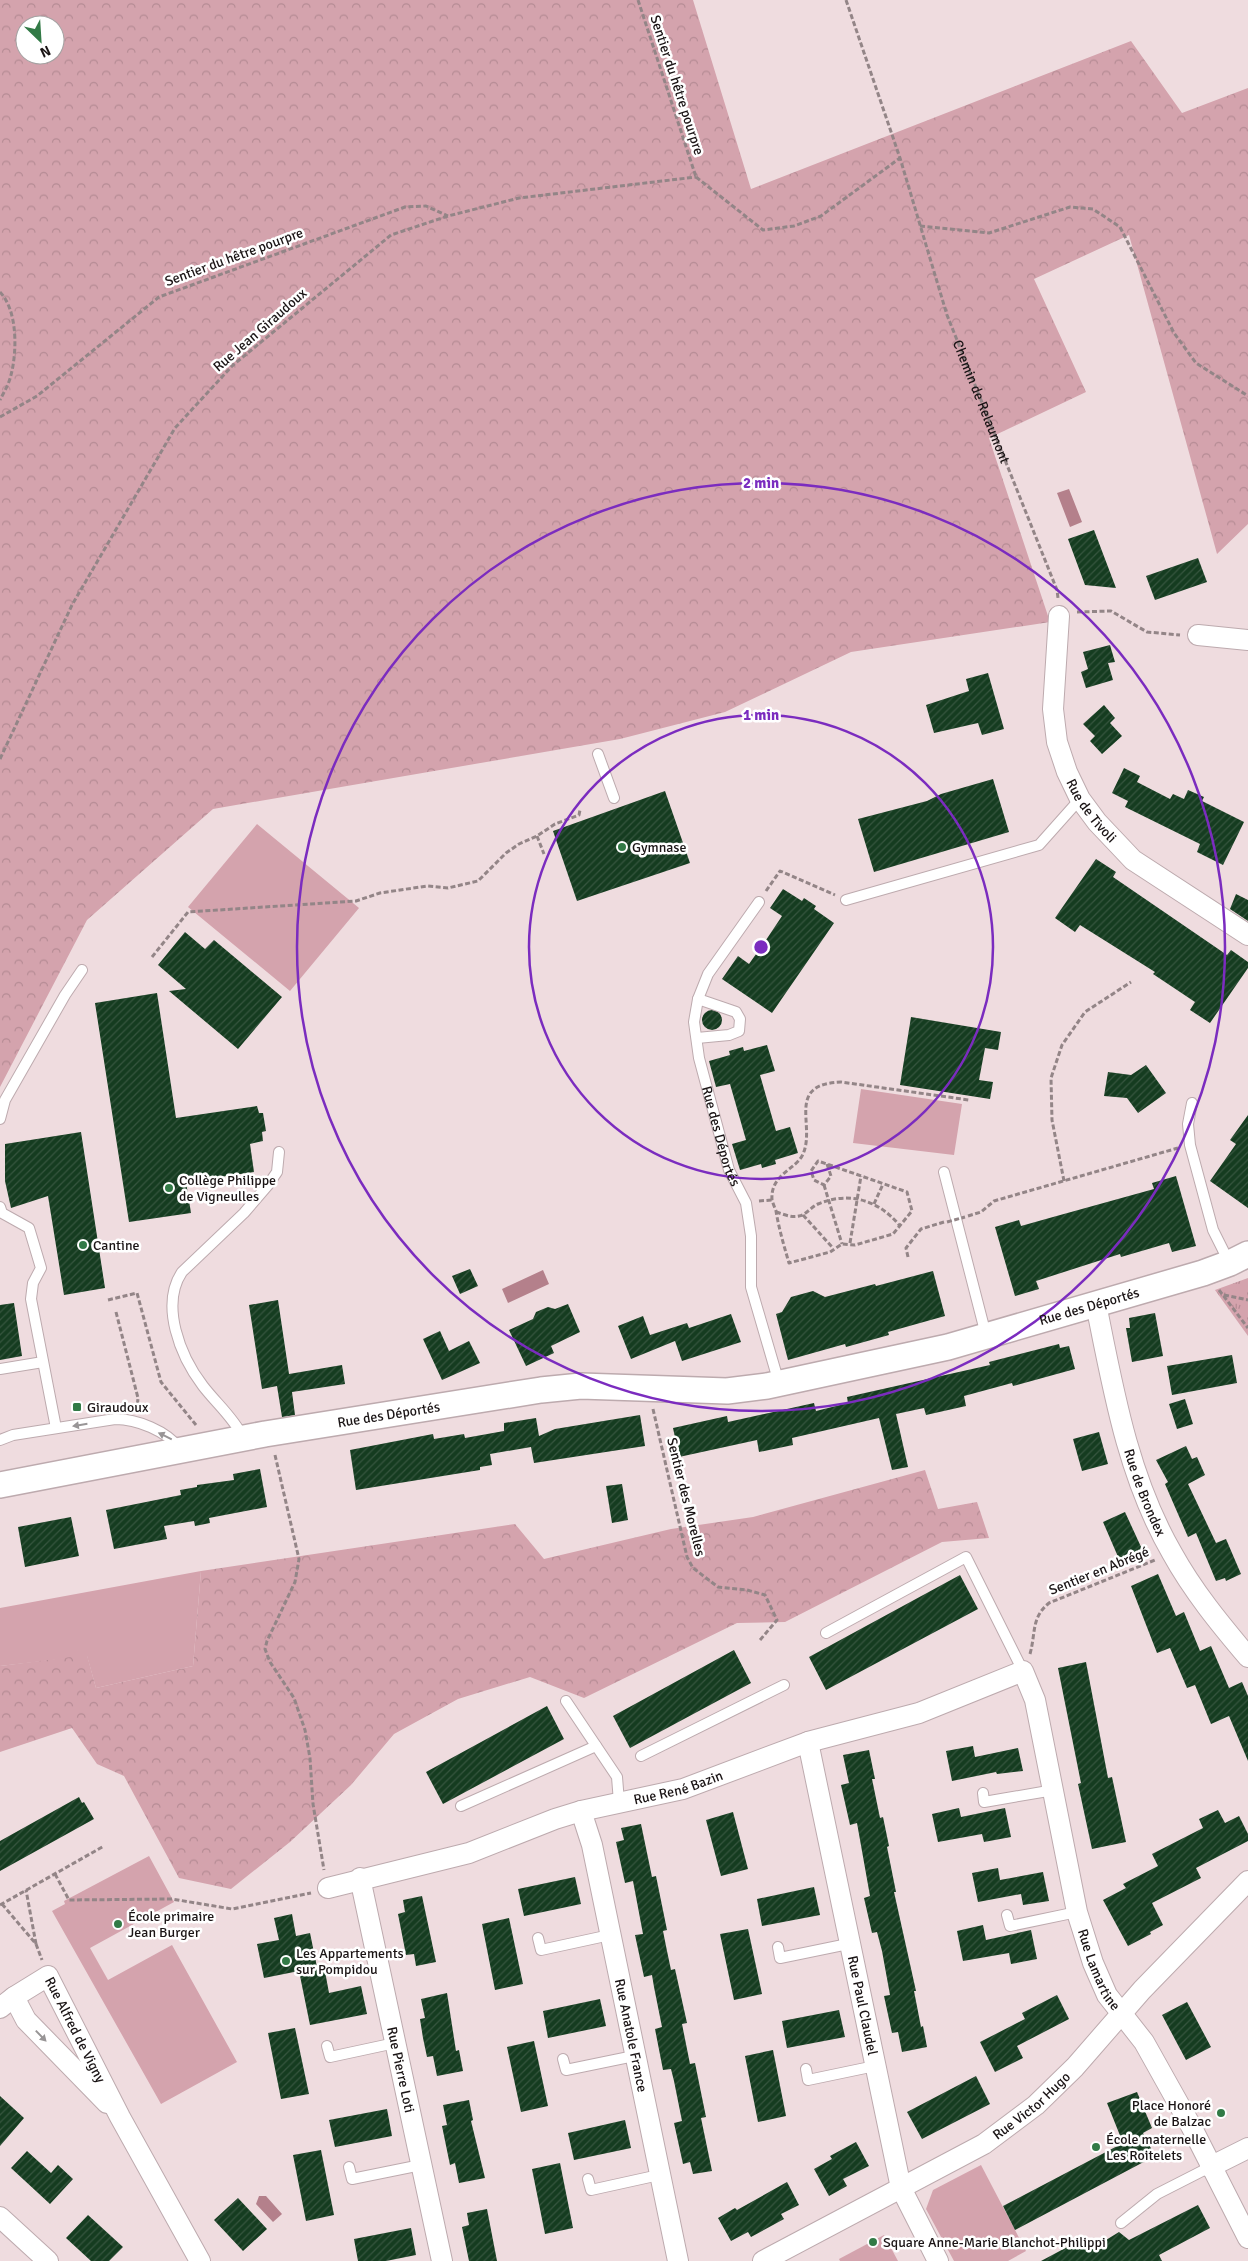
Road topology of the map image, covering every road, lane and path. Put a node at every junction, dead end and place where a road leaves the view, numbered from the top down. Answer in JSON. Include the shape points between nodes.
{"nodes":[{"id":1,"x":638,"y":0,"type":"edge"},
{"id":2,"x":846,"y":0,"type":"edge"},
{"id":3,"x":900,"y":158,"type":"junction"},
{"id":4,"x":696,"y":177,"type":"junction"},
{"id":5,"x":448,"y":216,"type":"junction"},
{"id":6,"x":920,"y":226,"type":"junction"},
{"id":7,"x":0,"y":292,"type":"edge"},
{"id":8,"x":1248,"y":396,"type":"edge"},
{"id":9,"x":0,"y":400,"type":"edge"},
{"id":10,"x":0,"y":417,"type":"edge"},
{"id":11,"x":1059,"y":616,"type":"junction"},
{"id":12,"x":1198,"y":635,"type":"joint"},
{"id":13,"x":1248,"y":640,"type":"edge"},
{"id":14,"x":598,"y":754,"type":"dead end"},
{"id":15,"x":0,"y":759,"type":"edge"},
{"id":16,"x":614,"y":798,"type":"dead end"},
{"id":17,"x":1080,"y":800,"type":"junction"},
{"id":18,"x":580,"y":810,"type":"dead end"},
{"id":19,"x":537,"y":836,"type":"junction"},
{"id":20,"x":544,"y":854,"type":"dead end"},
{"id":21,"x":846,"y":900,"type":"joint"},
{"id":22,"x":759,"y":902,"type":"joint"},
{"id":23,"x":1248,"y":935,"type":"edge"},
{"id":24,"x":152,"y":957,"type":"dead end"},
{"id":25,"x":82,"y":970,"type":"dead end"},
{"id":26,"x":1131,"y":982,"type":"dead end"},
{"id":27,"x":698,"y":999,"type":"junction"},
{"id":28,"x":697,"y":1038,"type":"junction"},
{"id":29,"x":969,"y":1100,"type":"dead end"},
{"id":30,"x":1192,"y":1102,"type":"dead end"},
{"id":31,"x":0,"y":1119,"type":"edge"},
{"id":32,"x":1190,"y":1145,"type":"junction"},
{"id":33,"x":279,"y":1152,"type":"dead end"},
{"id":34,"x":827,"y":1164,"type":"junction"},
{"id":35,"x":944,"y":1172,"type":"dead end"},
{"id":36,"x":861,"y":1176,"type":"junction"},
{"id":37,"x":1064,"y":1181,"type":"junction"},
{"id":38,"x":883,"y":1184,"type":"junction"},
{"id":39,"x":824,"y":1185,"type":"junction"},
{"id":40,"x":857,"y":1198,"type":"junction"},
{"id":41,"x":828,"y":1200,"type":"junction"},
{"id":42,"x":874,"y":1204,"type":"junction"},
{"id":43,"x":0,"y":1207,"type":"edge"},
{"id":44,"x":776,"y":1212,"type":"junction"},
{"id":45,"x":803,"y":1215,"type":"junction"},
{"id":46,"x":900,"y":1226,"type":"junction"},
{"id":47,"x":850,"y":1243,"type":"junction"},
{"id":48,"x":842,"y":1244,"type":"junction"},
{"id":49,"x":833,"y":1248,"type":"junction"},
{"id":50,"x":908,"y":1257,"type":"dead end"},
{"id":51,"x":1239,"y":1258,"type":"edge"},
{"id":52,"x":1203,"y":1273,"type":"junction"},
{"id":53,"x":1224,"y":1294,"type":"junction"},
{"id":54,"x":108,"y":1300,"type":"dead end"},
{"id":55,"x":1248,"y":1300,"type":"edge"},
{"id":56,"x":1096,"y":1304,"type":"junction"},
{"id":57,"x":116,"y":1312,"type":"dead end"},
{"id":58,"x":1248,"y":1328,"type":"edge"},
{"id":59,"x":986,"y":1336,"type":"junction"},
{"id":60,"x":43,"y":1362,"type":"junction"},
{"id":61,"x":0,"y":1369,"type":"edge"},
{"id":62,"x":780,"y":1384,"type":"junction"},
{"id":63,"x":654,"y":1418,"type":"dead end"},
{"id":64,"x":135,"y":1422,"type":"junction"},
{"id":65,"x":56,"y":1428,"type":"junction"},
{"id":66,"x":243,"y":1438,"type":"junction"},
{"id":67,"x":0,"y":1440,"type":"edge"},
{"id":68,"x":207,"y":1445,"type":"junction"},
{"id":69,"x":181,"y":1450,"type":"junction"},
{"id":70,"x":275,"y":1454,"type":"dead end"},
{"id":71,"x":0,"y":1485,"type":"edge"},
{"id":72,"x":1171,"y":1553,"type":"junction"},
{"id":73,"x":826,"y":1634,"type":"dead end"},
{"id":74,"x":760,"y":1640,"type":"dead end"},
{"id":75,"x":1248,"y":1657,"type":"edge"},
{"id":76,"x":1023,"y":1671,"type":"junction"},
{"id":77,"x":784,"y":1685,"type":"dead end"},
{"id":78,"x":566,"y":1701,"type":"dead end"},
{"id":79,"x":808,"y":1742,"type":"junction"},
{"id":80,"x":596,"y":1746,"type":"junction"},
{"id":81,"x":641,"y":1756,"type":"dead end"},
{"id":82,"x":1054,"y":1790,"type":"junction"},
{"id":83,"x":982,"y":1793,"type":"dead end"},
{"id":84,"x":619,"y":1802,"type":"junction"},
{"id":85,"x":461,"y":1806,"type":"dead end"},
{"id":86,"x":581,"y":1811,"type":"junction"},
{"id":87,"x":104,"y":1846,"type":"dead end"},
{"id":88,"x":55,"y":1874,"type":"junction"},
{"id":89,"x":360,"y":1878,"type":"junction"},
{"id":90,"x":1248,"y":1881,"type":"edge"},
{"id":91,"x":328,"y":1888,"type":"junction"},
{"id":92,"x":26,"y":1890,"type":"junction"},
{"id":93,"x":1,"y":1904,"type":"edge"},
{"id":94,"x":1077,"y":1912,"type":"junction"},
{"id":95,"x":1007,"y":1914,"type":"dead end"},
{"id":96,"x":610,"y":1935,"type":"junction"},
{"id":97,"x":538,"y":1938,"type":"dead end"},
{"id":98,"x":848,"y":1944,"type":"junction"},
{"id":99,"x":778,"y":1947,"type":"dead end"},
{"id":100,"x":7,"y":2003,"type":"edge"},
{"id":101,"x":1122,"y":2012,"type":"junction"},
{"id":102,"x":395,"y":2043,"type":"junction"},
{"id":103,"x":327,"y":2046,"type":"dead end"},
{"id":104,"x":634,"y":2056,"type":"junction"},
{"id":105,"x":564,"y":2059,"type":"dead end"},
{"id":106,"x":875,"y":2066,"type":"junction"},
{"id":107,"x":806,"y":2069,"type":"dead end"},
{"id":108,"x":120,"y":2117,"type":"junction"},
{"id":109,"x":1248,"y":2148,"type":"edge"},
{"id":110,"x":421,"y":2165,"type":"junction"},
{"id":111,"x":349,"y":2167,"type":"dead end"},
{"id":112,"x":1210,"y":2167,"type":"junction"},
{"id":113,"x":660,"y":2176,"type":"junction"},
{"id":114,"x":588,"y":2179,"type":"dead end"},
{"id":115,"x":901,"y":2188,"type":"junction"},
{"id":116,"x":0,"y":2217,"type":"edge"},
{"id":117,"x":1121,"y":2222,"type":"dead end"},
{"id":118,"x":1248,"y":2238,"type":"edge"},
{"id":119,"x":48,"y":2261,"type":"edge"},
{"id":120,"x":200,"y":2261,"type":"edge"},
{"id":121,"x":442,"y":2261,"type":"edge"},
{"id":122,"x":678,"y":2261,"type":"edge"},
{"id":123,"x":763,"y":2261,"type":"edge"},
{"id":124,"x":938,"y":2261,"type":"edge"}],
"edges":[{"from":1,"to":4,"type":"path","name":"Sentier du hêtre pourpre"},
{"from":2,"to":3,"type":"path","name":"Chemin de Relaumont"},
{"from":3,"to":4,"type":"path","via":[[822,216],[794,226],[763,230]]},
{"from":3,"to":6,"type":"path","name":"Chemin de Relaumont"},
{"from":4,"to":5,"type":"path","name":"Rue Jean Giraudoux","via":[[519,198]]},
{"from":5,"to":10,"type":"path","name":"Sentier du hêtre pourpre","via":[[426,206],[405,207],[159,297],[37,396]]},
{"from":5,"to":15,"type":"path","name":"Rue Jean Giraudoux","via":[[391,235],[232,366],[175,428],[72,605]]},
{"from":6,"to":8,"type":"path","via":[[989,232],[1070,206],[1093,209],[1120,227],[1174,334],[1196,363]]},
{"from":6,"to":11,"type":"path","name":"Chemin de Relaumont","via":[[947,315],[1057,590]]},
{"from":7,"to":9,"type":"path","via":[[14,317],[15,336],[11,375]]},
{"from":11,"to":12,"type":"path","via":[[1074,612],[1111,612],[1147,632]]},
{"from":11,"to":17,"type":"street","name":"Rue de Tivoli","via":[[1053,709],[1057,742],[1066,772]]},
{"from":12,"to":13,"type":"street"},
{"from":14,"to":16,"type":"lane"},
{"from":17,"to":21,"type":"lane","via":[[1039,845]]},
{"from":17,"to":23,"type":"street","name":"Rue de Tivoli","via":[[1133,860]]},
{"from":18,"to":19,"type":"path","via":[[579,815],[555,824]]},
{"from":19,"to":20,"type":"path"},
{"from":19,"to":24,"type":"path","via":[[506,853],[478,881],[463,885],[380,893],[356,901],[188,912]]},
{"from":21,"to":22,"type":"path","via":[[780,871]]},
{"from":22,"to":27,"type":"lane","name":"Rue des Déportés","via":[[708,974]]},
{"from":25,"to":31,"type":"lane","via":[[5,1100]]},
{"from":26,"to":37,"type":"path","via":[[1085,1012],[1062,1045],[1051,1078],[1052,1120]]},
{"from":27,"to":28,"type":"lane","name":"Rue des Déportés","via":[[694,1022]]},
{"from":27,"to":28,"type":"lane","via":[[736,1012],[740,1019],[739,1031]]},
{"from":28,"to":62,"type":"lane","name":"Rue des Déportés","via":[[699,1058],[730,1170],[746,1203],[751,1236],[751,1287]]},
{"from":29,"to":44,"type":"path","via":[[841,1082],[818,1086],[810,1094],[804,1111],[806,1140],[802,1157],[784,1172],[774,1190],[772,1200]]},
{"from":30,"to":32,"type":"lane","via":[[1188,1124]]},
{"from":32,"to":37,"type":"path"},
{"from":32,"to":51,"type":"lane","via":[[1213,1230]]},
{"from":33,"to":66,"type":"lane","via":[[277,1172],[268,1186],[182,1272],[172,1295],[181,1349],[190,1368],[230,1416]]},
{"from":34,"to":36,"type":"path"},
{"from":34,"to":39,"type":"path","via":[[831,1176]]},
{"from":34,"to":39,"type":"path","via":[[818,1161],[811,1171],[814,1180]]},
{"from":35,"to":59,"type":"lane"},
{"from":36,"to":38,"type":"path"},
{"from":36,"to":40,"type":"path"},
{"from":37,"to":50,"type":"path","bridge":true,"via":[[994,1201],[981,1212],[921,1229],[906,1248]]},
{"from":38,"to":42,"type":"path"},
{"from":38,"to":46,"type":"path","via":[[906,1192],[912,1212]]},
{"from":39,"to":41,"type":"path"},
{"from":40,"to":41,"type":"path"},
{"from":40,"to":42,"type":"path"},
{"from":40,"to":47,"type":"path"},
{"from":41,"to":45,"type":"path"},
{"from":41,"to":48,"type":"path"},
{"from":42,"to":46,"type":"path"},
{"from":43,"to":60,"type":"lane","via":[[2,1213],[29,1228],[41,1268],[33,1283],[32,1299]]},
{"from":44,"to":45,"type":"path"},
{"from":44,"to":49,"type":"path","via":[[789,1263],[830,1252]]},
{"from":45,"to":49,"type":"path"},
{"from":46,"to":47,"type":"path","via":[[893,1234],[855,1245]]},
{"from":47,"to":48,"type":"path"},
{"from":48,"to":49,"type":"path"},
{"from":51,"to":52,"type":"street","name":"Rue des Déportés"},
{"from":52,"to":53,"type":"path"},
{"from":52,"to":56,"type":"street","name":"Rue des Déportés"},
{"from":53,"to":55,"type":"path"},
{"from":53,"to":58,"type":"path"},
{"from":54,"to":68,"type":"path","via":[[138,1293],[161,1382],[204,1435]]},
{"from":56,"to":59,"type":"street","name":"Rue des Déportés"},
{"from":56,"to":72,"type":"street","name":"Rue de Brondex","via":[[1121,1422],[1144,1496]]},
{"from":57,"to":64,"type":"path","via":[[138,1398]]},
{"from":59,"to":62,"type":"street","name":"Rue des Déportés"},
{"from":60,"to":61,"type":"lane"},
{"from":60,"to":65,"type":"lane"},
{"from":62,"to":66,"type":"street","name":"Rue des Déportés","via":[[726,1391],[581,1386],[541,1390]]},
{"from":63,"to":74,"type":"path","name":"Sentier des Morelles","via":[[687,1557],[693,1568],[718,1587],[765,1595],[778,1620]]},
{"from":64,"to":65,"type":"lane","one_way":true,"via":[[115,1419]]},
{"from":69,"to":64,"type":"lane","one_way":true,"via":[[174,1440]]},
{"from":65,"to":67,"type":"lane"},
{"from":66,"to":68,"type":"street","name":"Rue des Déportés"},
{"from":68,"to":69,"type":"street","name":"Rue des Déportés"},
{"from":69,"to":71,"type":"street","name":"Rue des Déportés"},
{"from":70,"to":91,"type":"path","via":[[299,1559],[295,1582],[266,1641],[266,1649],[270,1662],[294,1698],[305,1730],[313,1804]]},
{"from":72,"to":75,"type":"street","name":"Rue de Brondex","via":[[1208,1610]]},
{"from":72,"to":76,"type":"path","name":"Sentier en Abrégé","via":[[1049,1603],[1040,1610],[1034,1621],[1034,1640]]},
{"from":73,"to":76,"type":"lane","via":[[966,1557]]},
{"from":76,"to":79,"type":"street","name":"Rue René Bazin","via":[[919,1713]]},
{"from":76,"to":82,"type":"street","name":"Rue Lamartine","via":[[1035,1700]]},
{"from":77,"to":81,"type":"lane"},
{"from":78,"to":80,"type":"lane"},
{"from":79,"to":84,"type":"street","name":"Rue René Bazin","via":[[683,1789]]},
{"from":79,"to":98,"type":"street","name":"Rue Paul Claudel"},
{"from":80,"to":84,"type":"lane","via":[[617,1777]]},
{"from":80,"to":85,"type":"lane"},
{"from":82,"to":83,"type":"lane","via":[[984,1802]]},
{"from":82,"to":94,"type":"street","name":"Rue Lamartine"},
{"from":84,"to":86,"type":"street","name":"Rue René Bazin"},
{"from":86,"to":89,"type":"street","name":"Rue René Bazin","via":[[468,1853]]},
{"from":86,"to":96,"type":"street","name":"Rue Anatole France","via":[[592,1845]]},
{"from":87,"to":88,"type":"path"},
{"from":88,"to":91,"type":"path","via":[[69,1900],[172,1899],[232,1909]]},
{"from":88,"to":92,"type":"path"},
{"from":89,"to":91,"type":"street","name":"Rue René Bazin"},
{"from":89,"to":102,"type":"street","name":"Rue Pierre Loti"},
{"from":90,"to":101,"type":"street","name":"Rue Victor Hugo"},
{"from":92,"to":93,"type":"path"},
{"from":92,"to":93,"type":"path","via":[[36,1944]]},
{"from":94,"to":95,"type":"lane","via":[[1010,1926]]},
{"from":94,"to":101,"type":"street","name":"Rue Lamartine","via":[[1107,1995]]},
{"from":96,"to":97,"type":"lane","via":[[541,1950]]},
{"from":96,"to":104,"type":"street","name":"Rue Anatole France"},
{"from":98,"to":99,"type":"lane","via":[[780,1958]]},
{"from":98,"to":106,"type":"street","name":"Rue Paul Claudel"},
{"from":100,"to":108,"type":"street","name":"Rue Alfred de Vigny","one_way":true},
{"from":100,"to":108,"type":"street","name":"Rue Alfred de Vigny","via":[[48,1976]]},
{"from":101,"to":112,"type":"street","name":"Rue Lamartine","via":[[1144,2042]]},
{"from":101,"to":115,"type":"street","name":"Rue Victor Hugo","via":[[1082,2060],[1036,2104],[984,2144]]},
{"from":102,"to":103,"type":"lane","via":[[330,2058]]},
{"from":102,"to":110,"type":"street","name":"Rue Pierre Loti"},
{"from":104,"to":105,"type":"lane","via":[[566,2070]]},
{"from":104,"to":113,"type":"street","name":"Rue Anatole France"},
{"from":106,"to":107,"type":"lane","via":[[808,2080]]},
{"from":106,"to":115,"type":"street","name":"Rue Paul Claudel"},
{"from":108,"to":120,"type":"street","name":"Rue Alfred de Vigny"},
{"from":109,"to":112,"type":"street"},
{"from":110,"to":111,"type":"lane","via":[[352,2178]]},
{"from":110,"to":121,"type":"street","name":"Rue Pierre Loti"},
{"from":112,"to":117,"type":"lane","via":[[1157,2194]]},
{"from":112,"to":118,"type":"street","name":"Rue Lamartine"},
{"from":113,"to":114,"type":"lane","via":[[591,2190]]},
{"from":113,"to":122,"type":"street","name":"Rue Anatole France"},
{"from":115,"to":123,"type":"street","name":"Rue Victor Hugo"},
{"from":115,"to":124,"type":"street","name":"Rue Paul Claudel"},
{"from":116,"to":119,"type":"street"}]}
